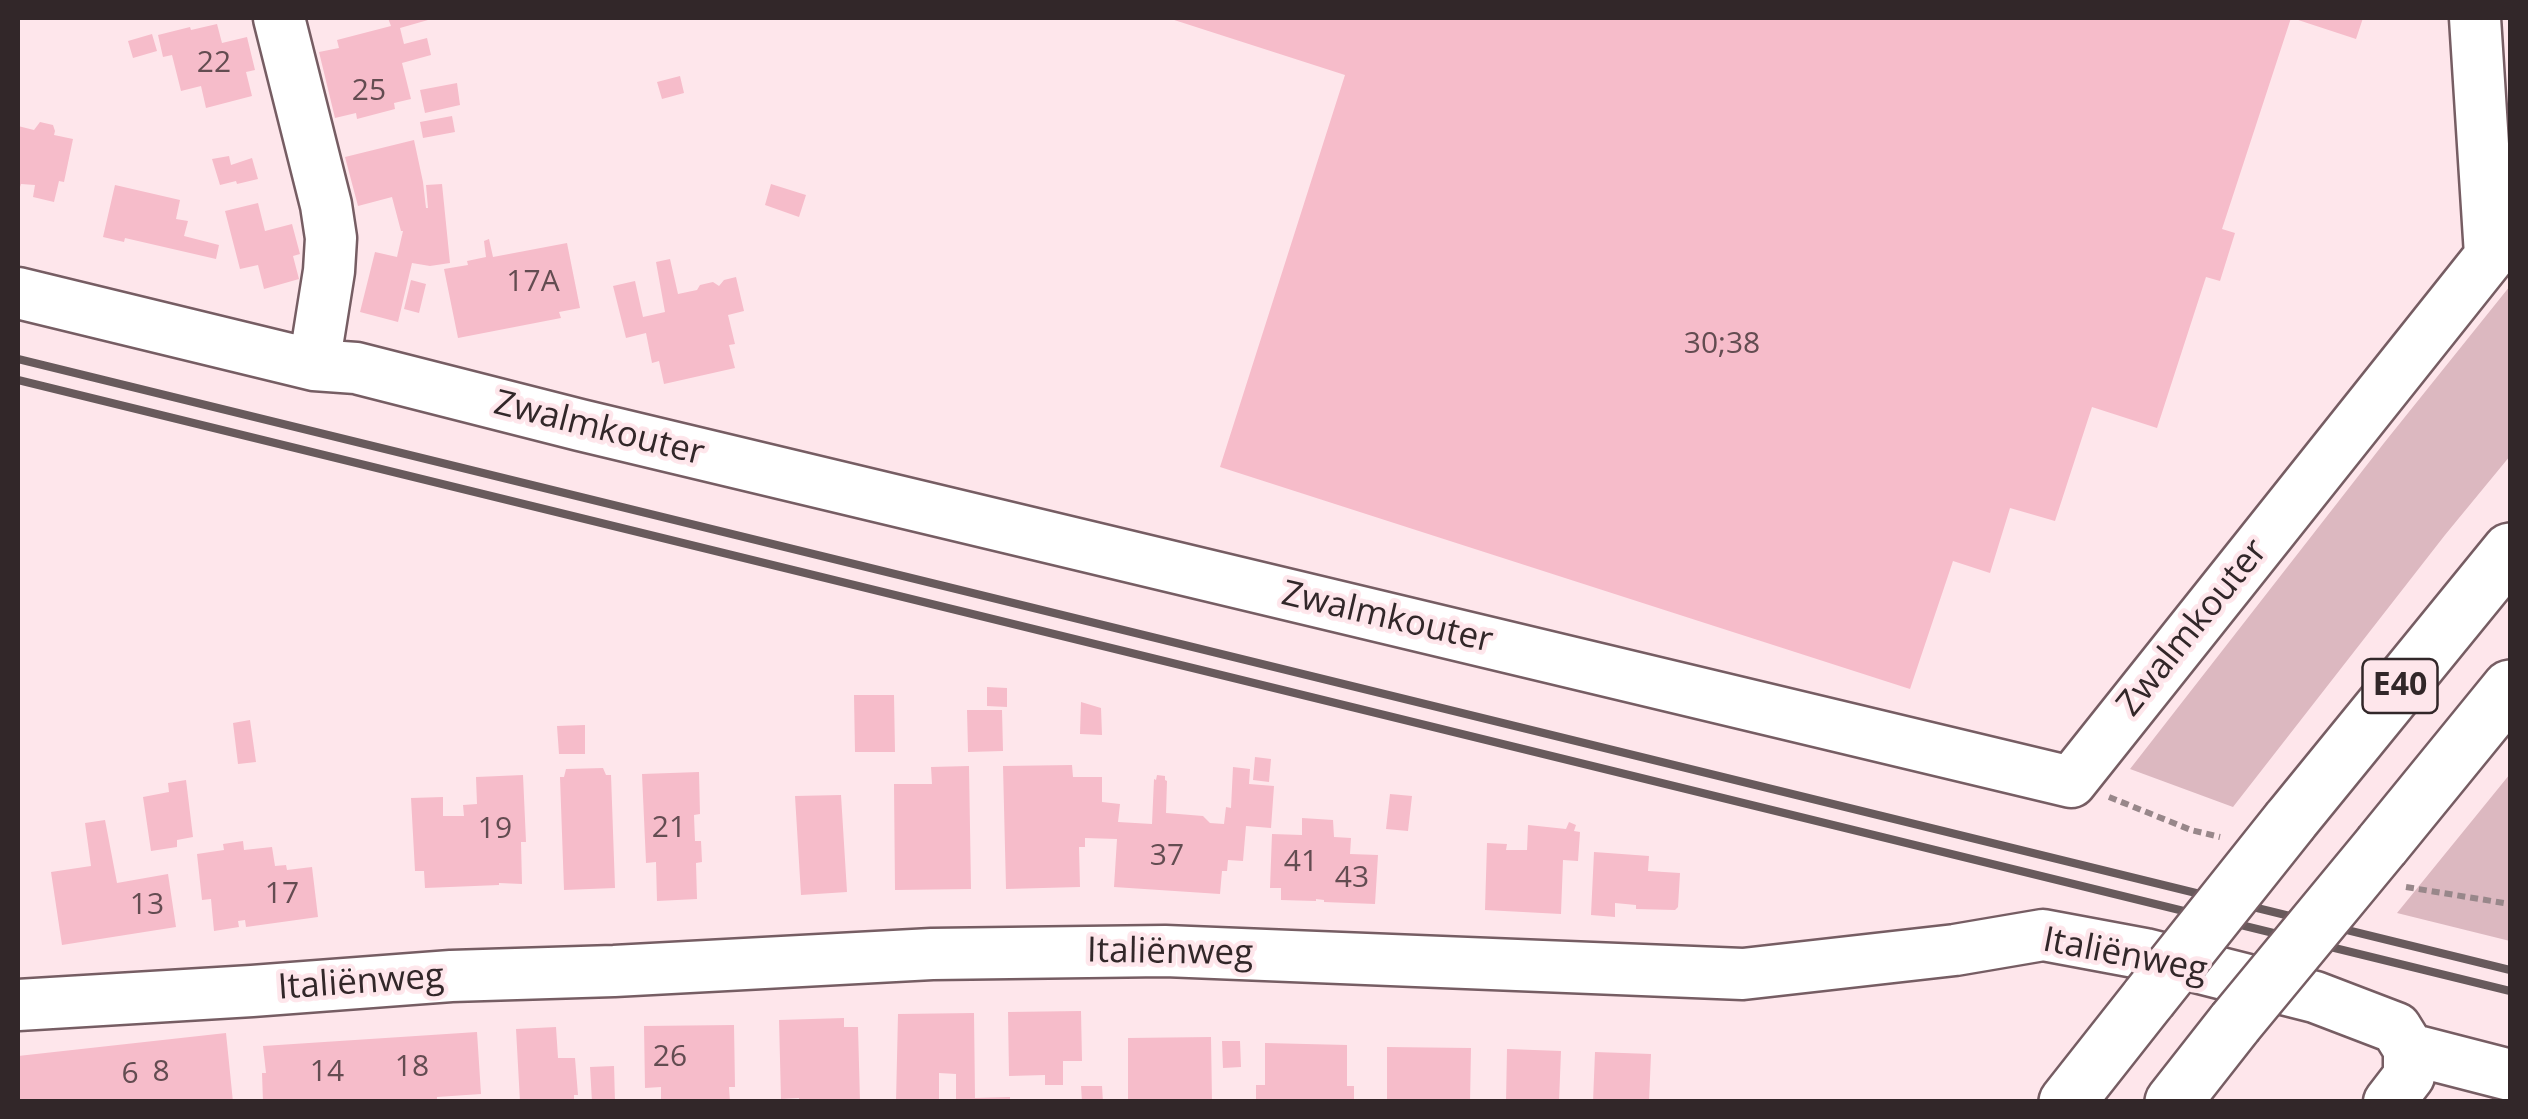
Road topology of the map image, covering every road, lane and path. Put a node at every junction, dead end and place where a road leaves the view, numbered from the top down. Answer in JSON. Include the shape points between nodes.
{"nodes":[{"id":1,"x":279,"y":18,"type":"edge"},
{"id":2,"x":2474,"y":18,"type":"edge"},
{"id":3,"x":2500,"y":243,"type":"edge"},
{"id":4,"x":18,"y":293,"type":"edge"},
{"id":5,"x":314,"y":365,"type":"junction"},
{"id":6,"x":2510,"y":551,"type":"edge"},
{"id":7,"x":2510,"y":688,"type":"edge"},
{"id":8,"x":18,"y":1005,"type":"edge"},
{"id":9,"x":2410,"y":1049,"type":"junction"},
{"id":10,"x":2510,"y":1074,"type":"edge"},
{"id":11,"x":2067,"y":1102,"type":"edge"},
{"id":12,"x":2173,"y":1102,"type":"edge"},
{"id":13,"x":2390,"y":1102,"type":"edge"}],
"edges":[{"from":1,"to":5,"type":"street","via":[[331,238]]},
{"from":2,"to":3,"type":"street"},
{"from":3,"to":5,"type":"street","name":"Zwalmkouter","via":[[2071,782],[356,368]]},
{"from":4,"to":5,"type":"street","name":"Zwalmkouter"},
{"from":6,"to":11,"type":"highway","number":"E40","bridge":true},
{"from":7,"to":12,"type":"highway","number":"E40","bridge":true},
{"from":8,"to":9,"type":"street","name":"Italiënweg","via":[[932,954],[1165,950],[1744,974],[2043,935],[2314,997],[2396,1028]]},
{"from":9,"to":10,"type":"street"},
{"from":9,"to":13,"type":"street","via":[[2409,1076]]}]}
